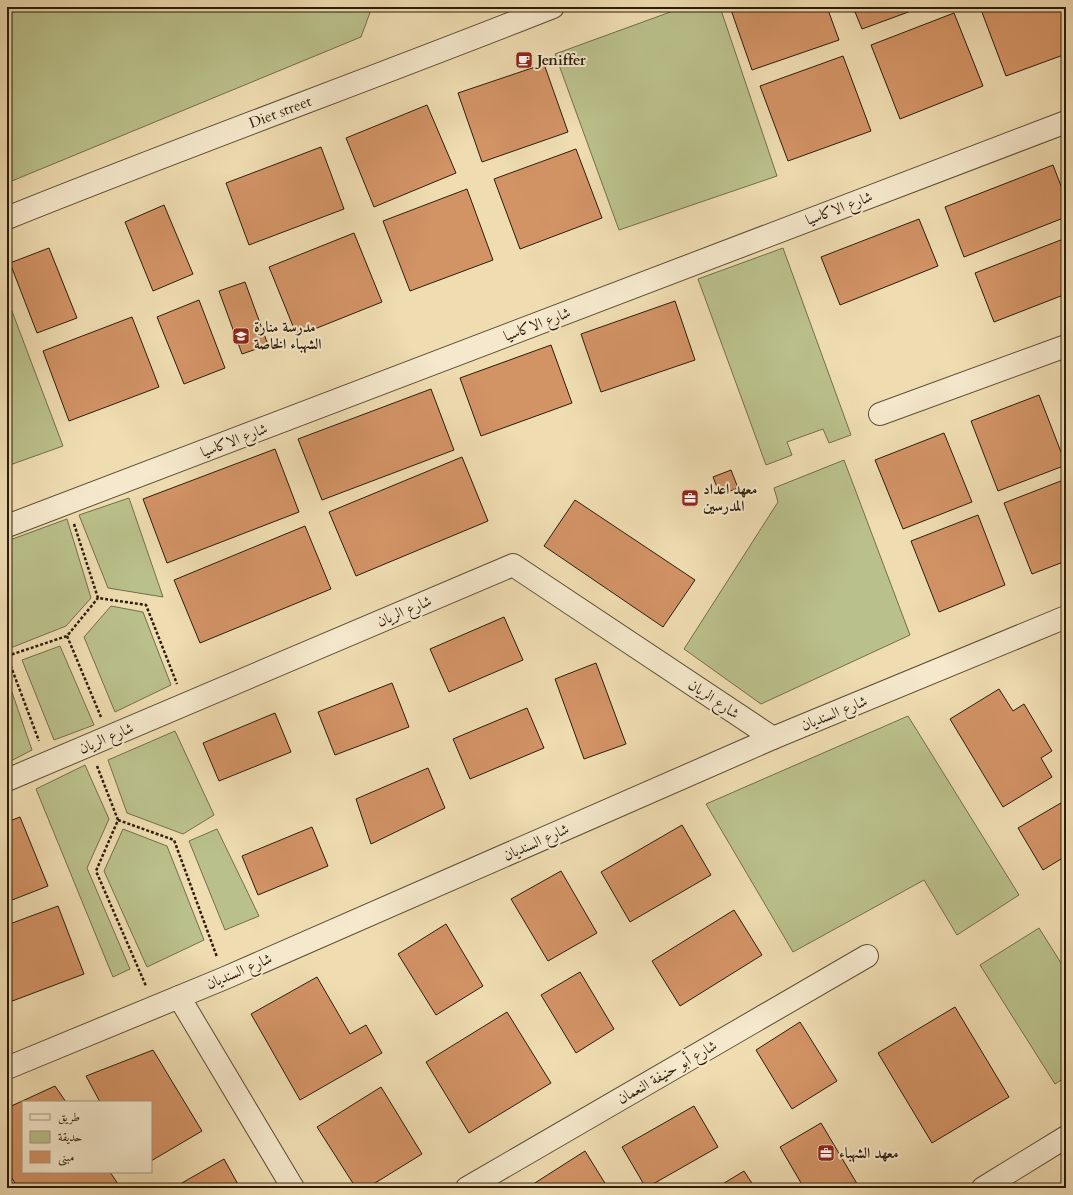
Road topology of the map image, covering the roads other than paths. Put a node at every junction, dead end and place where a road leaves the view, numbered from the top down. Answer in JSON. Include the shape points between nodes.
{"nodes":[{"id":1,"x":553,"y":7,"type":"edge"},
{"id":2,"x":1066,"y":122,"type":"edge"},
{"id":3,"x":7,"y":218,"type":"edge"},
{"id":4,"x":1066,"y":346,"type":"edge"},
{"id":5,"x":880,"y":414,"type":"dead end"},
{"id":6,"x":7,"y":526,"type":"edge"},
{"id":7,"x":1066,"y":617,"type":"edge"},
{"id":8,"x":773,"y":738,"type":"junction"},
{"id":9,"x":7,"y":780,"type":"edge"},
{"id":10,"x":867,"y":956,"type":"dead end"},
{"id":11,"x":179,"y":998,"type":"junction"},
{"id":12,"x":7,"y":1068,"type":"edge"},
{"id":13,"x":1066,"y":1136,"type":"edge"},
{"id":14,"x":293,"y":1188,"type":"edge"},
{"id":15,"x":467,"y":1188,"type":"edge"},
{"id":16,"x":982,"y":1188,"type":"edge"}],
"edges":[{"from":1,"to":3,"type":"street","name":"Diet street"},
{"from":2,"to":6,"type":"street","name":"شارع الاكاسيا"},
{"from":4,"to":5,"type":"street"},
{"from":7,"to":8,"type":"street","name":"شارع السنديان"},
{"from":8,"to":9,"type":"street","name":"شارع الريان","via":[[513,565]]},
{"from":8,"to":11,"type":"street","name":"شارع السنديان"},
{"from":10,"to":15,"type":"street","name":"شارع أبو حنيفة النعمان"},
{"from":11,"to":12,"type":"street","name":"شارع السنديان"},
{"from":11,"to":14,"type":"street"},
{"from":13,"to":16,"type":"street"}]}
